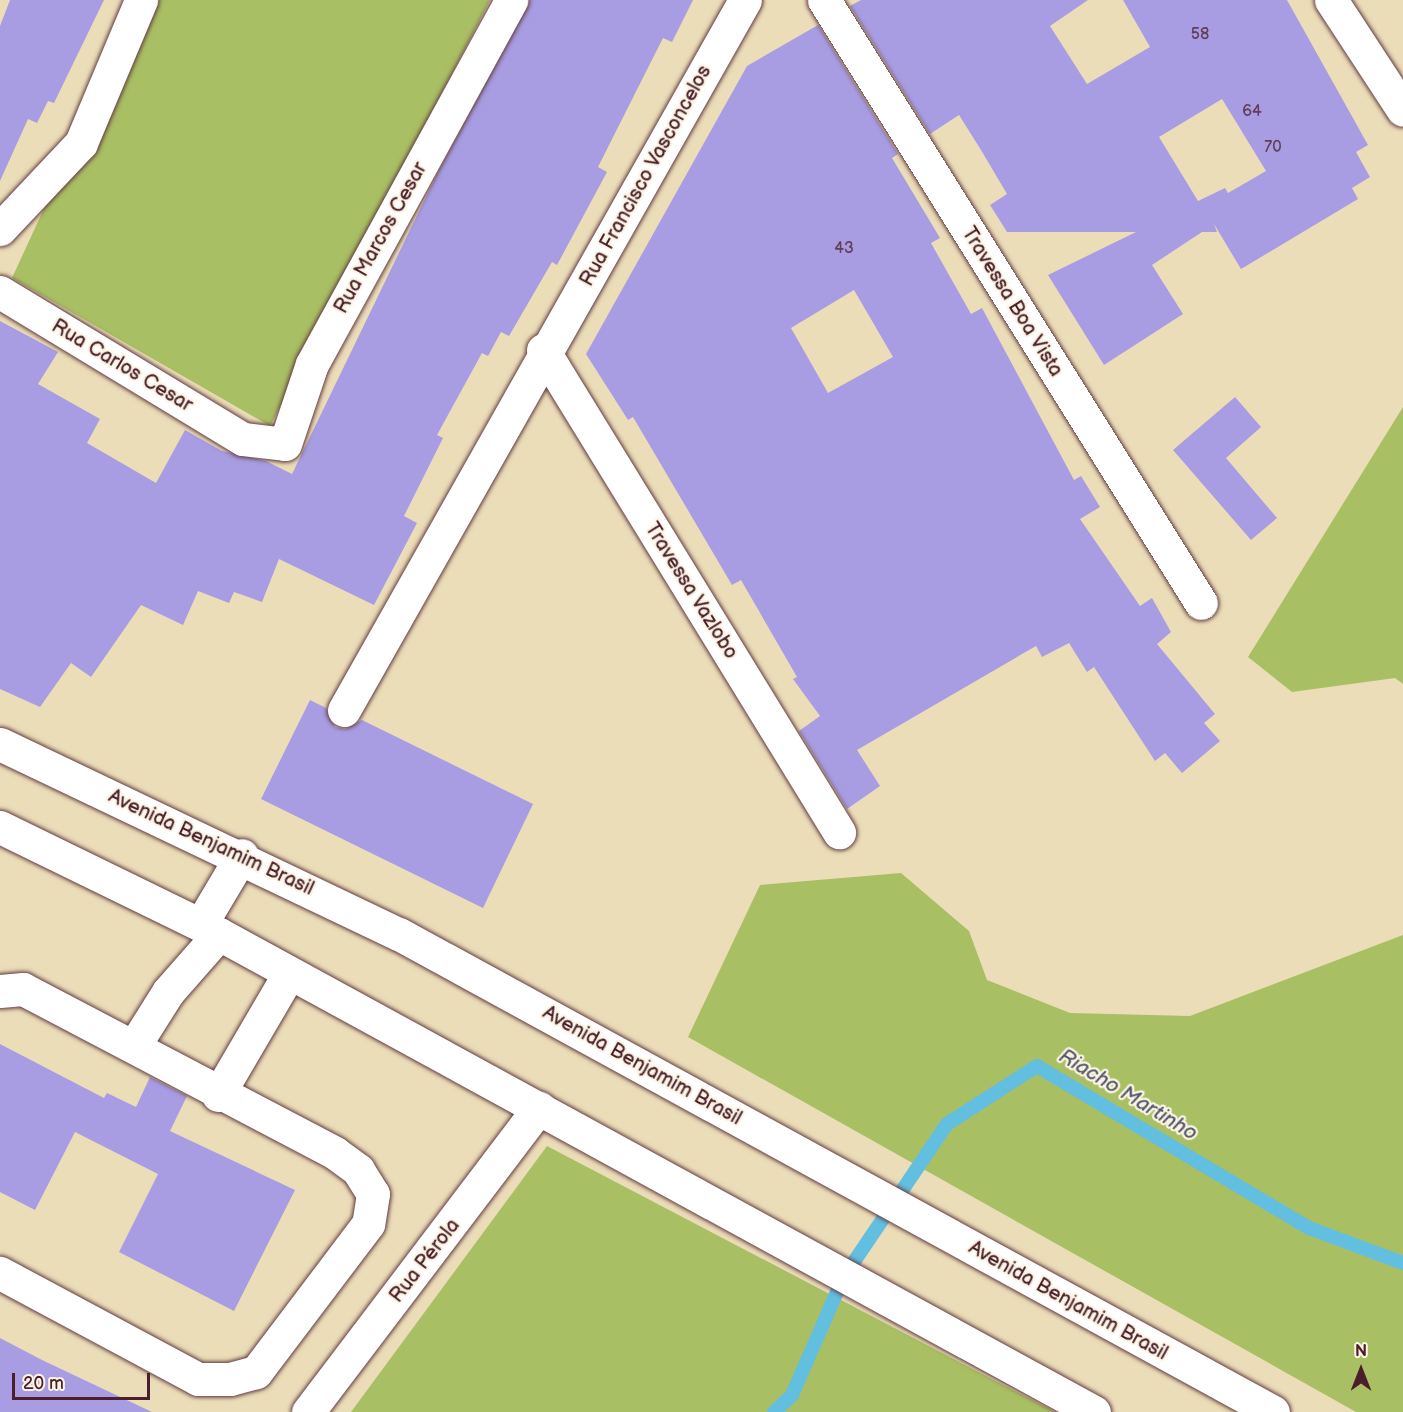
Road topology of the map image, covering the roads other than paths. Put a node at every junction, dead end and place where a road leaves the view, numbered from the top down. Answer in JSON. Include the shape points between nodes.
{"nodes":[{"id":1,"x":141,"y":0,"type":"edge"},
{"id":2,"x":511,"y":0,"type":"edge"},
{"id":3,"x":745,"y":0,"type":"edge"},
{"id":4,"x":824,"y":0,"type":"edge"},
{"id":5,"x":1331,"y":0,"type":"edge"},
{"id":6,"x":1403,"y":110,"type":"edge"},
{"id":7,"x":0,"y":229,"type":"edge"},
{"id":8,"x":0,"y":292,"type":"edge"},
{"id":9,"x":543,"y":350,"type":"junction"},
{"id":10,"x":243,"y":439,"type":"joint"},
{"id":11,"x":1201,"y":603,"type":"dead end"},
{"id":12,"x":344,"y":710,"type":"dead end"},
{"id":13,"x":0,"y":744,"type":"edge"},
{"id":14,"x":0,"y":827,"type":"edge"},
{"id":15,"x":839,"y":832,"type":"dead end"},
{"id":16,"x":242,"y":855,"type":"junction"},
{"id":17,"x":210,"y":929,"type":"junction"},
{"id":18,"x":288,"y":975,"type":"junction"},
{"id":19,"x":0,"y":991,"type":"edge"},
{"id":20,"x":134,"y":1046,"type":"junction"},
{"id":21,"x":218,"y":1095,"type":"junction"},
{"id":22,"x":539,"y":1108,"type":"junction"},
{"id":23,"x":0,"y":1274,"type":"edge"},
{"id":24,"x":308,"y":1412,"type":"edge"},
{"id":25,"x":1095,"y":1412,"type":"edge"},
{"id":26,"x":1273,"y":1412,"type":"edge"}],
"edges":[{"from":1,"to":7,"type":"street","via":[[81,143]]},
{"from":2,"to":10,"type":"street","name":"Rua Marcos Cesar","via":[[312,364],[285,444]]},
{"from":3,"to":9,"type":"street","name":"Rua Francisco Vasconcelos","via":[[594,272]]},
{"from":4,"to":11,"type":"street","name":"Travessa Boa Vista"},
{"from":5,"to":6,"type":"street"},
{"from":8,"to":10,"type":"street","name":"Rua Carlos Cesar"},
{"from":9,"to":12,"type":"street","name":"Rua Francisco Vasconcelos"},
{"from":9,"to":15,"type":"street","name":"Travessa Vazlobo"},
{"from":13,"to":16,"type":"street","name":"Avenida Benjamim Brasil"},
{"from":14,"to":17,"type":"street"},
{"from":16,"to":17,"type":"street"},
{"from":16,"to":26,"type":"street","name":"Avenida Benjamim Brasil","via":[[493,985]]},
{"from":17,"to":18,"type":"street"},
{"from":17,"to":20,"type":"street"},
{"from":18,"to":21,"type":"street"},
{"from":18,"to":22,"type":"street"},
{"from":19,"to":20,"type":"street","via":[[24,989]]},
{"from":20,"to":21,"type":"street"},
{"from":21,"to":23,"type":"street","via":[[335,1153],[358,1170],[373,1194],[368,1224],[256,1372],[198,1378]]},
{"from":22,"to":24,"type":"street","name":"Rua Pérola"},
{"from":22,"to":25,"type":"street"}]}
